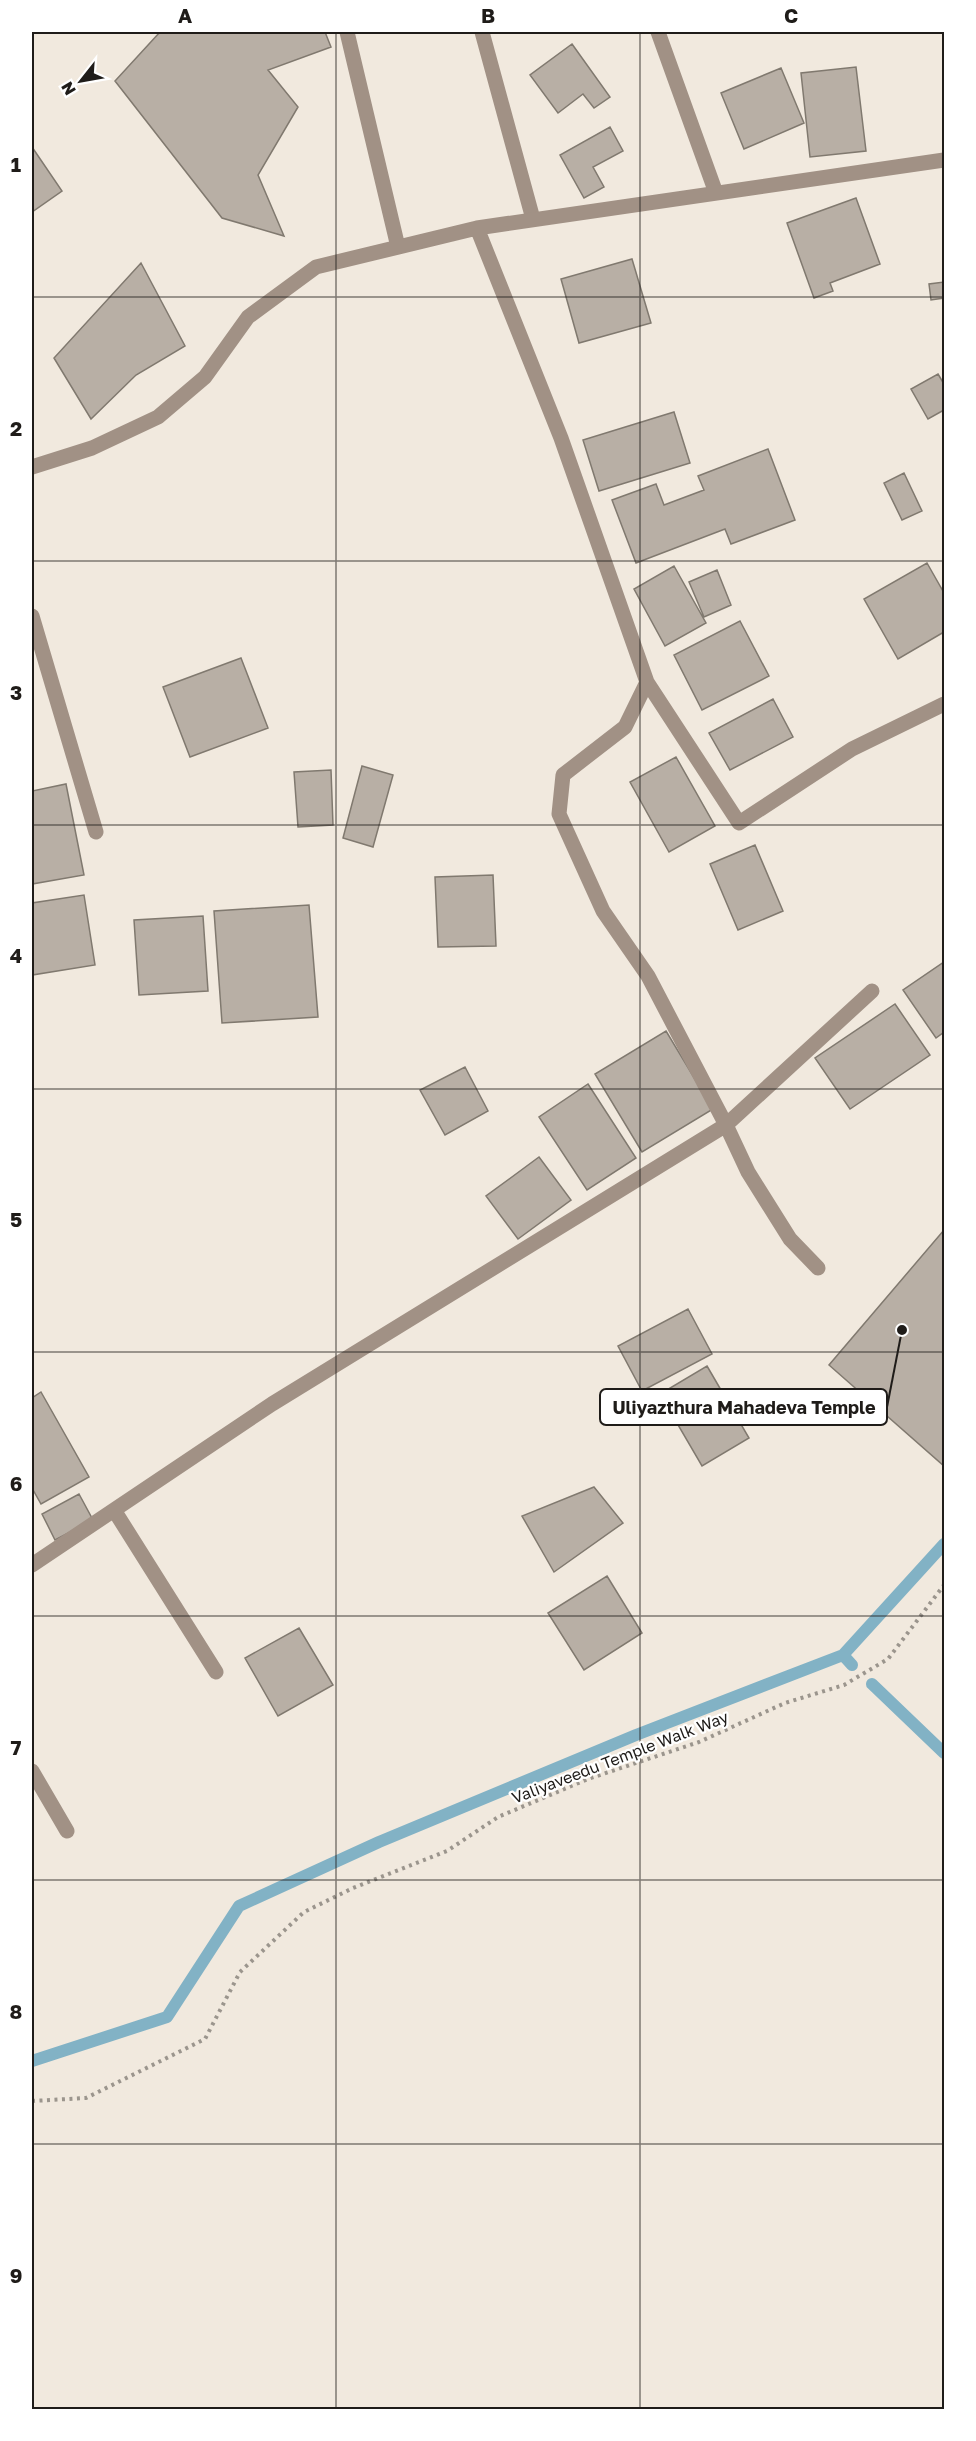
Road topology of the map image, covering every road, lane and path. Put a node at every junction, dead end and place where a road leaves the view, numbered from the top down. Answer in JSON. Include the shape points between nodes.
{"nodes":[{"id":1,"x":347,"y":32,"type":"edge"},
{"id":2,"x":482,"y":32,"type":"edge"},
{"id":3,"x":658,"y":32,"type":"edge"},
{"id":4,"x":945,"y":160,"type":"edge"},
{"id":5,"x":716,"y":193,"type":"junction"},
{"id":6,"x":533,"y":219,"type":"junction"},
{"id":7,"x":477,"y":228,"type":"junction"},
{"id":8,"x":398,"y":247,"type":"junction"},
{"id":9,"x":32,"y":467,"type":"edge"},
{"id":10,"x":32,"y":616,"type":"edge"},
{"id":11,"x":647,"y":682,"type":"junction"},
{"id":12,"x":945,"y":704,"type":"edge"},
{"id":13,"x":96,"y":832,"type":"dead end"},
{"id":14,"x":872,"y":991,"type":"dead end"},
{"id":15,"x":726,"y":1125,"type":"junction"},
{"id":16,"x":818,"y":1268,"type":"dead end"},
{"id":17,"x":114,"y":1509,"type":"junction"},
{"id":18,"x":32,"y":1565,"type":"edge"},
{"id":19,"x":945,"y":1586,"type":"edge"},
{"id":20,"x":216,"y":1672,"type":"dead end"},
{"id":21,"x":32,"y":1771,"type":"edge"},
{"id":22,"x":67,"y":1831,"type":"dead end"},
{"id":23,"x":32,"y":2101,"type":"edge"}],
"edges":[{"from":1,"to":8,"type":"street"},
{"from":2,"to":6,"type":"street"},
{"from":3,"to":5,"type":"street"},
{"from":4,"to":5,"type":"street"},
{"from":5,"to":6,"type":"street"},
{"from":6,"to":7,"type":"street"},
{"from":7,"to":8,"type":"street"},
{"from":7,"to":11,"type":"street","via":[[561,438]]},
{"from":8,"to":9,"type":"street","via":[[316,267],[248,317],[206,378],[158,417],[92,448]]},
{"from":10,"to":13,"type":"street"},
{"from":11,"to":12,"type":"street","via":[[739,823],[852,749]]},
{"from":11,"to":15,"type":"street","via":[[625,727],[563,775],[559,814],[603,911],[648,976]]},
{"from":14,"to":15,"type":"street"},
{"from":15,"to":16,"type":"street","via":[[748,1172],[790,1239]]},
{"from":15,"to":17,"type":"street","via":[[272,1404]]},
{"from":17,"to":18,"type":"street"},
{"from":17,"to":20,"type":"street"},
{"from":19,"to":23,"type":"path","name":"Valiyaveedu Temple Walk Way","via":[[888,1659],[844,1685],[785,1703],[699,1742],[588,1779],[528,1804],[498,1817],[447,1851],[304,1912],[240,1972],[205,2039],[86,2098]]},
{"from":21,"to":22,"type":"street"}]}
